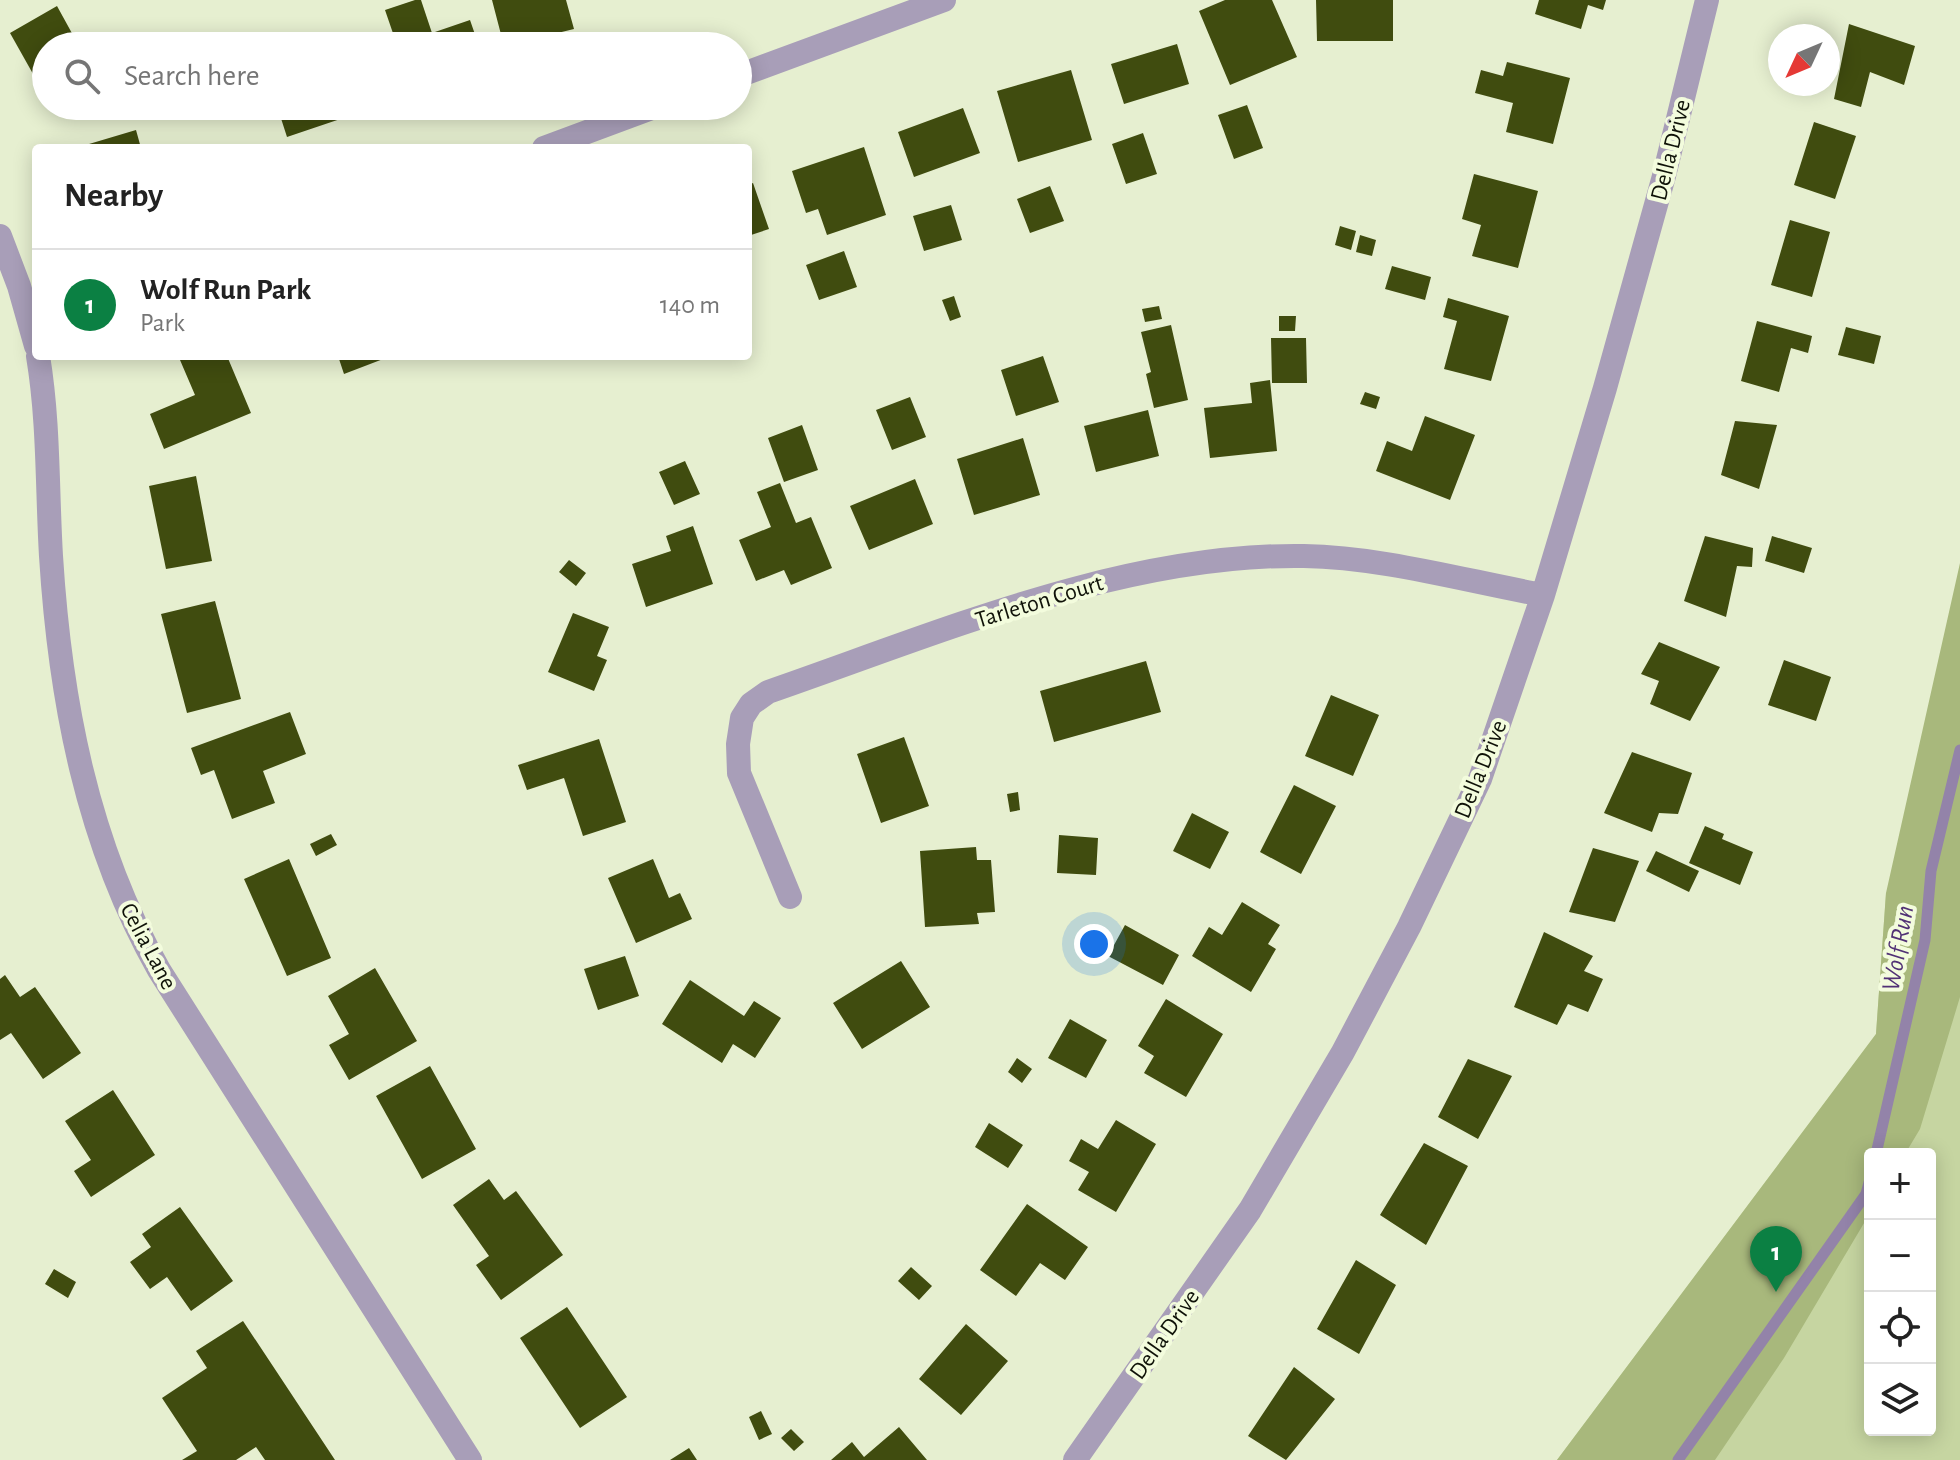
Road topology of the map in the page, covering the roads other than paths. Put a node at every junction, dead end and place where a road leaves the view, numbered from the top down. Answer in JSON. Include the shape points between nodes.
{"nodes":[{"id":1,"x":944,"y":0,"type":"edge"},
{"id":2,"x":1707,"y":0,"type":"edge"},
{"id":3,"x":752,"y":71,"type":"edge"},
{"id":4,"x":619,"y":120,"type":"edge"},
{"id":5,"x":555,"y":144,"type":"edge"},
{"id":6,"x":0,"y":236,"type":"edge"},
{"id":7,"x":32,"y":330,"type":"edge"},
{"id":8,"x":38,"y":360,"type":"edge"},
{"id":9,"x":1543,"y":595,"type":"junction"},
{"id":10,"x":790,"y":897,"type":"dead end"},
{"id":11,"x":470,"y":1460,"type":"edge"},
{"id":12,"x":1075,"y":1460,"type":"edge"}],
"edges":[{"from":1,"to":3,"type":"street"},
{"from":2,"to":9,"type":"street","name":"Della Drive","via":[[1664,176]]},
{"from":4,"to":5,"type":"street"},
{"from":6,"to":7,"type":"street","name":"Celia Lane"},
{"from":8,"to":11,"type":"street","name":"Celia Lane","via":[[47,431],[56,622],[83,781],[110,867],[159,970]]},
{"from":9,"to":10,"type":"street","name":"Tarleton Court","via":[[1357,560],[1264,556],[1185,564],[1116,578],[979,619],[768,692],[742,718],[739,773]]},
{"from":9,"to":12,"type":"street","name":"Della Drive","via":[[1480,779],[1343,1052],[1250,1210]]}]}
